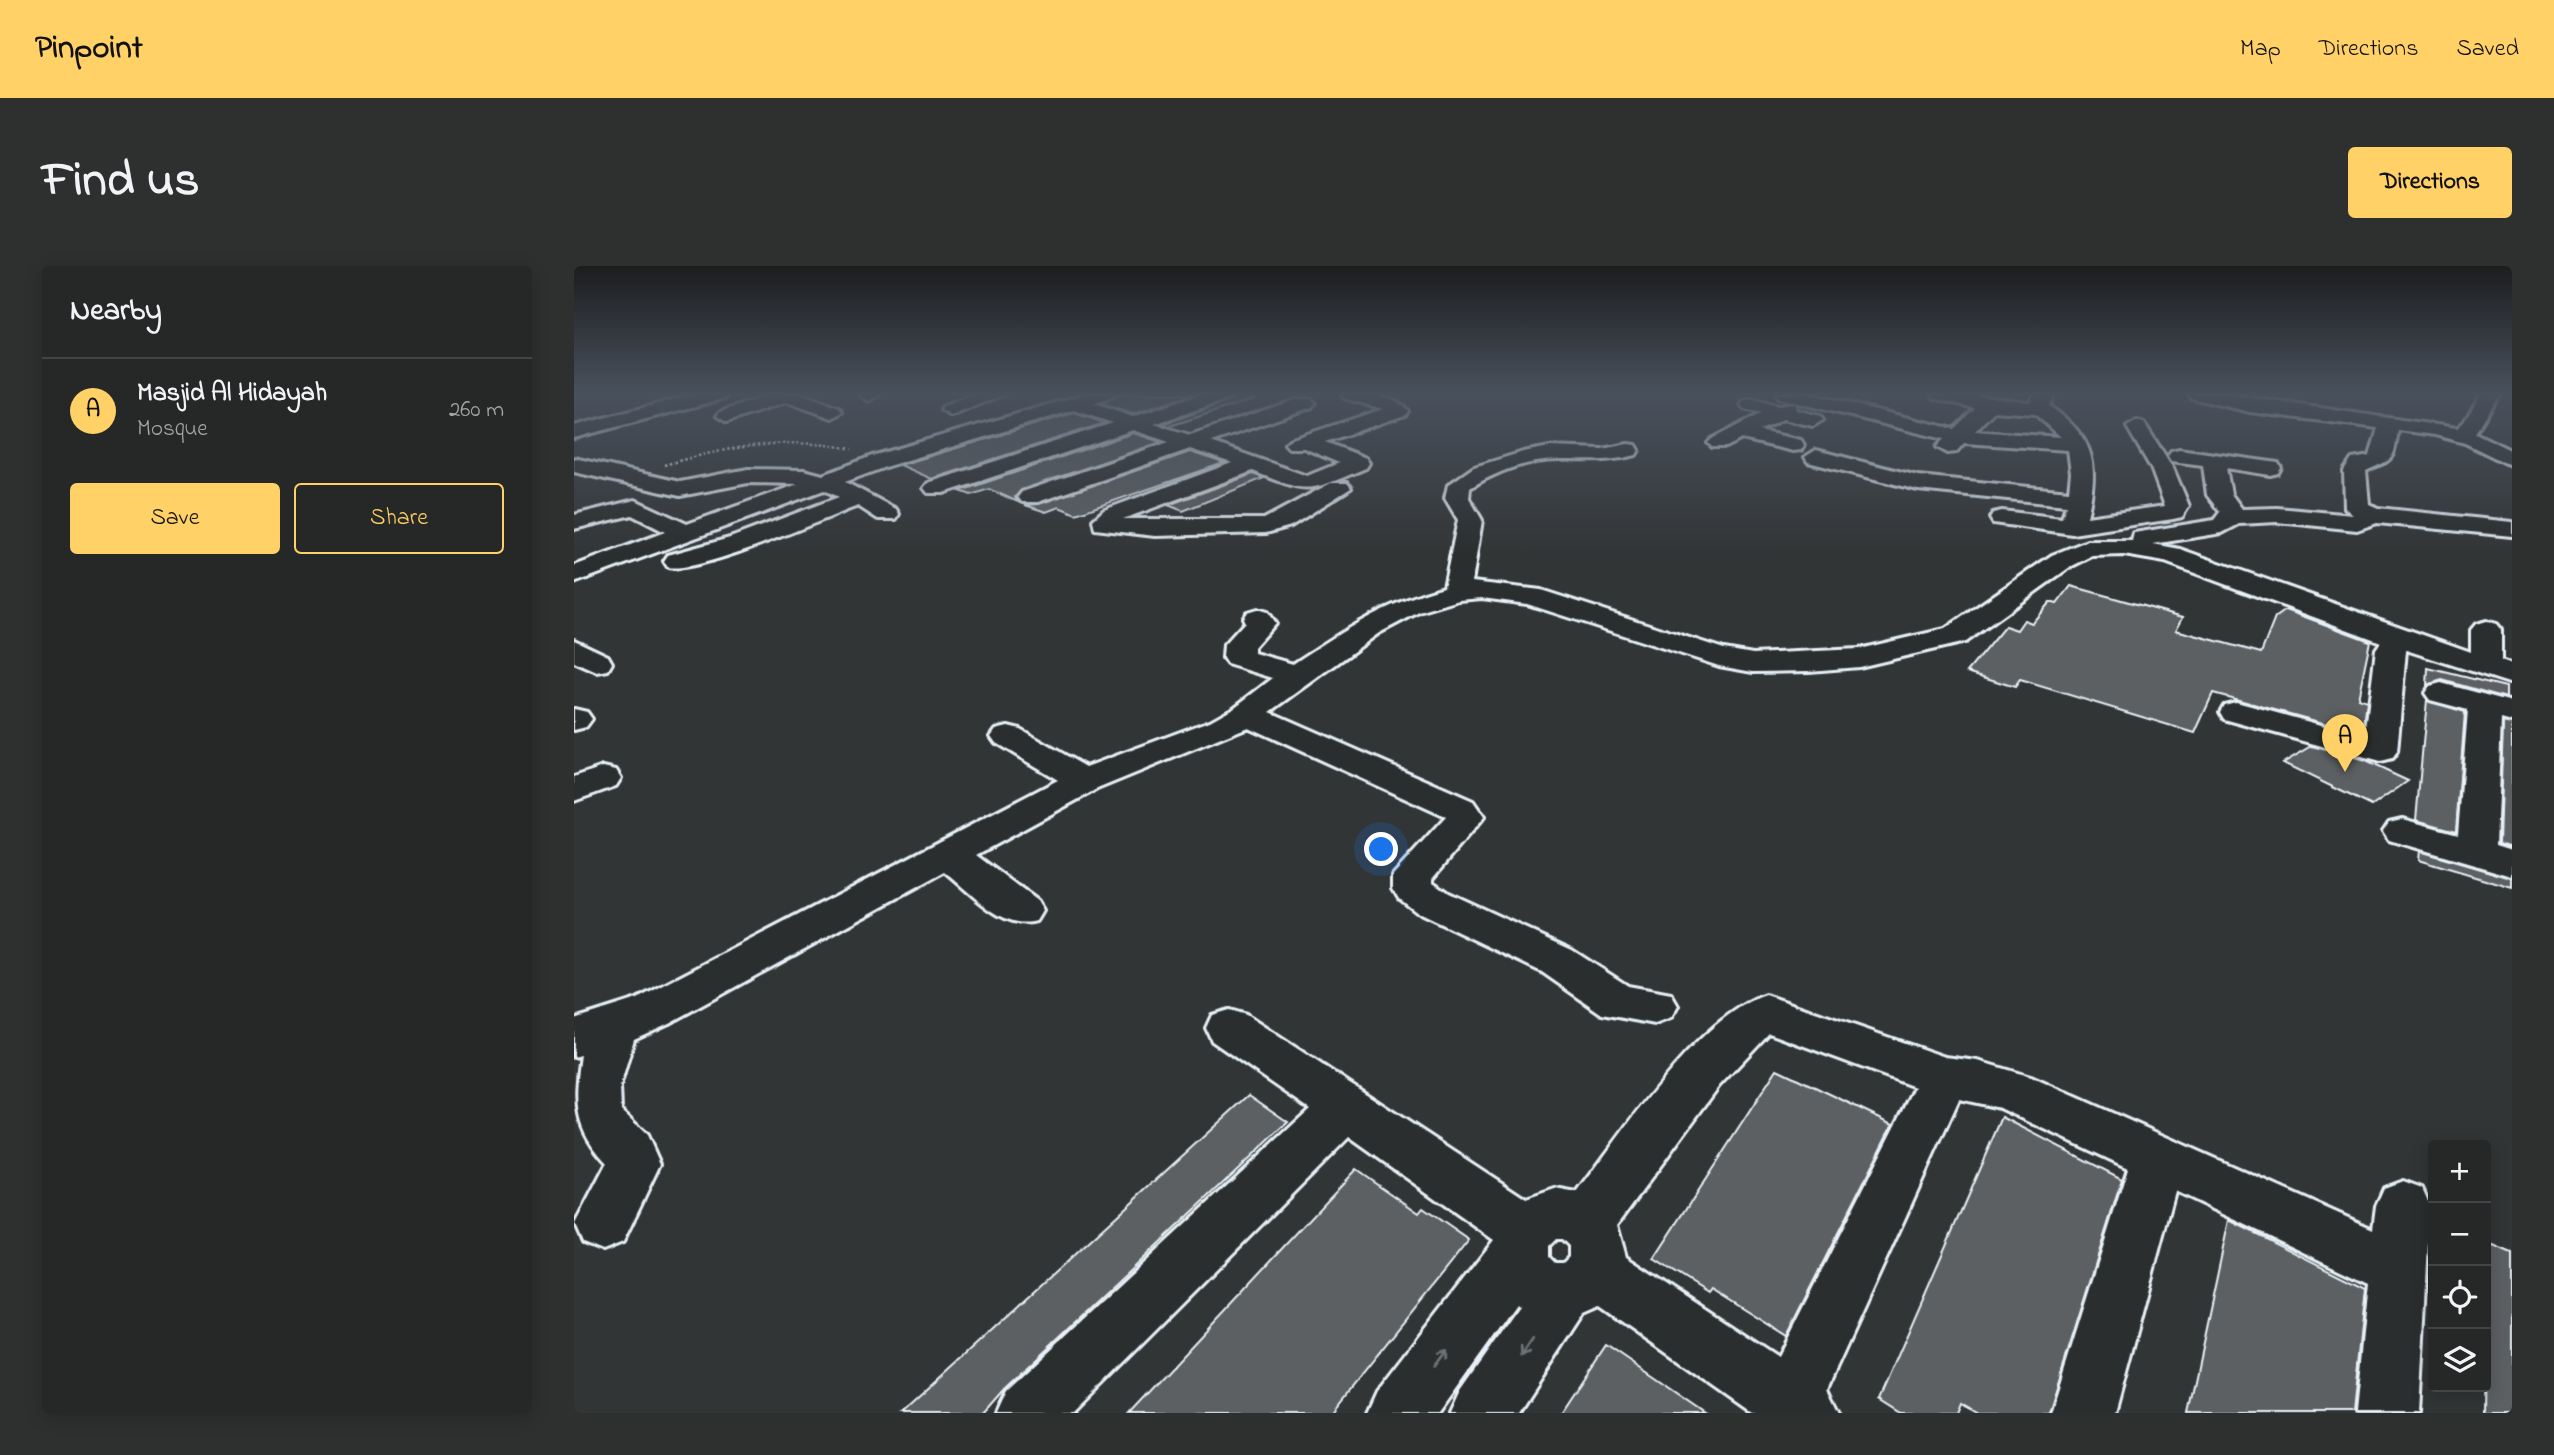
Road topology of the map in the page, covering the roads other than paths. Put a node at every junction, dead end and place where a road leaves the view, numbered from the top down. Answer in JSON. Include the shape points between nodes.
{"nodes":[{"id":1,"x":926,"y":448,"type":"edge"},
{"id":2,"x":1008,"y":448,"type":"edge"},
{"id":3,"x":1049,"y":448,"type":"edge"},
{"id":4,"x":1127,"y":448,"type":"edge"},
{"id":5,"x":1207,"y":448,"type":"edge"},
{"id":6,"x":1226,"y":448,"type":"edge"},
{"id":7,"x":1233,"y":448,"type":"edge"},
{"id":8,"x":1233,"y":448,"type":"edge"},
{"id":9,"x":1337,"y":448,"type":"edge"},
{"id":10,"x":1889,"y":448,"type":"edge"},
{"id":11,"x":1889,"y":448,"type":"edge"},
{"id":12,"x":1950,"y":448,"type":"edge"},
{"id":13,"x":2055,"y":448,"type":"edge"},
{"id":14,"x":2079,"y":448,"type":"edge"},
{"id":15,"x":2150,"y":448,"type":"edge"},
{"id":16,"x":2385,"y":448,"type":"edge"},
{"id":17,"x":2488,"y":448,"type":"edge"},
{"id":18,"x":1628,"y":450,"type":"dead end"},
{"id":19,"x":1221,"y":452,"type":"junction"},
{"id":20,"x":2179,"y":456,"type":"dead end"},
{"id":21,"x":2512,"y":459,"type":"edge"},
{"id":22,"x":2213,"y":460,"type":"junction"},
{"id":23,"x":880,"y":461,"type":"junction"},
{"id":24,"x":1812,"y":463,"type":"dead end"},
{"id":25,"x":574,"y":465,"type":"edge"},
{"id":26,"x":1931,"y":467,"type":"junction"},
{"id":27,"x":2270,"y":468,"type":"dead end"},
{"id":28,"x":1280,"y":474,"type":"junction"},
{"id":29,"x":825,"y":482,"type":"junction"},
{"id":30,"x":929,"y":482,"type":"junction"},
{"id":31,"x":1339,"y":488,"type":"dead end"},
{"id":32,"x":2082,"y":489,"type":"junction"},
{"id":33,"x":1233,"y":495,"type":"dead end"},
{"id":34,"x":860,"y":497,"type":"junction"},
{"id":35,"x":1076,"y":504,"type":"dead end"},
{"id":36,"x":1209,"y":505,"type":"dead end"},
{"id":37,"x":887,"y":514,"type":"dead end"},
{"id":38,"x":2373,"y":515,"type":"junction"},
{"id":39,"x":2232,"y":517,"type":"junction"},
{"id":40,"x":2002,"y":518,"type":"dead end"},
{"id":41,"x":574,"y":522,"type":"edge"},
{"id":42,"x":1161,"y":526,"type":"junction"},
{"id":43,"x":574,"y":529,"type":"edge"},
{"id":44,"x":2512,"y":529,"type":"edge"},
{"id":45,"x":2079,"y":538,"type":"junction"},
{"id":46,"x":687,"y":545,"type":"junction"},
{"id":47,"x":2134,"y":548,"type":"junction"},
{"id":48,"x":625,"y":555,"type":"junction"},
{"id":49,"x":574,"y":575,"type":"edge"},
{"id":50,"x":574,"y":589,"type":"edge"},
{"id":51,"x":1457,"y":592,"type":"junction"},
{"id":52,"x":1257,"y":618,"type":"dead end"},
{"id":53,"x":2486,"y":630,"type":"dead end"},
{"id":54,"x":2398,"y":638,"type":"junction"},
{"id":55,"x":2499,"y":671,"type":"edge"},
{"id":56,"x":1297,"y":675,"type":"junction"},
{"id":57,"x":2441,"y":693,"type":"dead end"},
{"id":58,"x":2498,"y":709,"type":"edge"},
{"id":59,"x":2236,"y":712,"type":"dead end"},
{"id":60,"x":1247,"y":714,"type":"junction"},
{"id":61,"x":1008,"y":736,"type":"dead end"},
{"id":62,"x":1084,"y":780,"type":"junction"},
{"id":63,"x":2402,"y":831,"type":"dead end"},
{"id":64,"x":2476,"y":852,"type":"junction"},
{"id":65,"x":947,"y":854,"type":"junction"},
{"id":66,"x":2512,"y":863,"type":"edge"},
{"id":67,"x":1022,"y":911,"type":"dead end"},
{"id":68,"x":1655,"y":1006,"type":"dead end"},
{"id":69,"x":1229,"y":1028,"type":"dead end"},
{"id":70,"x":594,"y":1032,"type":"edge"},
{"id":71,"x":1944,"y":1077,"type":"junction"},
{"id":72,"x":1346,"y":1107,"type":"junction"},
{"id":73,"x":2158,"y":1156,"type":"junction"},
{"id":74,"x":2403,"y":1206,"type":"dead end"},
{"id":75,"x":603,"y":1224,"type":"dead end"},
{"id":76,"x":1522,"y":1242,"type":"junction"},
{"id":77,"x":1582,"y":1262,"type":"junction"},
{"id":78,"x":2396,"y":1267,"type":"junction"},
{"id":79,"x":1794,"y":1409,"type":"edge"},
{"id":80,"x":1028,"y":1413,"type":"edge"},
{"id":81,"x":1399,"y":1413,"type":"edge"},
{"id":82,"x":1482,"y":1413,"type":"edge"},
{"id":83,"x":2082,"y":1413,"type":"edge"},
{"id":84,"x":2387,"y":1413,"type":"edge"}],
"edges":[{"from":1,"to":23,"type":"street"},
{"from":2,"to":30,"type":"street"},
{"from":3,"to":30,"type":"street"},
{"from":4,"to":19,"type":"street","via":[[1026,488]]},
{"from":5,"to":19,"type":"street"},
{"from":6,"to":19,"type":"street"},
{"from":7,"to":19,"type":"street"},
{"from":8,"to":19,"type":"street"},
{"from":9,"to":28,"type":"street","via":[[1358,463],[1309,483]]},
{"from":10,"to":26,"type":"street"},
{"from":11,"to":26,"type":"street"},
{"from":12,"to":26,"type":"street"},
{"from":13,"to":26,"type":"street"},
{"from":14,"to":32,"type":"street","via":[[2084,467]]},
{"from":15,"to":45,"type":"street","via":[[2162,468],[2175,510]]},
{"from":16,"to":38,"type":"street","via":[[2377,461],[2360,464],[2355,471],[2357,508]]},
{"from":17,"to":21,"type":"street"},
{"from":18,"to":51,"type":"street","via":[[1602,457],[1565,453],[1526,458],[1459,485],[1457,498],[1471,520]]},
{"from":19,"to":28,"type":"street"},
{"from":19,"to":35,"type":"street"},
{"from":19,"to":42,"type":"street","via":[[1113,514],[1104,524],[1128,530]]},
{"from":20,"to":22,"type":"street"},
{"from":22,"to":27,"type":"street"},
{"from":22,"to":39,"type":"street","via":[[2220,495]]},
{"from":23,"to":29,"type":"street"},
{"from":23,"to":30,"type":"street"},
{"from":24,"to":26,"type":"street"},
{"from":25,"to":29,"type":"street","via":[[680,489],[765,475]]},
{"from":26,"to":32,"type":"street"},
{"from":28,"to":33,"type":"street"},
{"from":29,"to":34,"type":"street"},
{"from":29,"to":46,"type":"street"},
{"from":31,"to":42,"type":"street","via":[[1266,526]]},
{"from":32,"to":45,"type":"street"},
{"from":34,"to":37,"type":"street"},
{"from":34,"to":46,"type":"street","via":[[791,525]]},
{"from":36,"to":42,"type":"street"},
{"from":38,"to":39,"type":"street","via":[[2357,523],[2277,515]]},
{"from":38,"to":44,"type":"street"},
{"from":39,"to":47,"type":"street","via":[[2222,526],[2136,539],[2131,541]]},
{"from":40,"to":45,"type":"street"},
{"from":41,"to":46,"type":"street","via":[[635,507]]},
{"from":43,"to":48,"type":"street"},
{"from":45,"to":47,"type":"street"},
{"from":45,"to":51,"type":"street","via":[[2060,561],[1955,635],[1859,658],[1752,663],[1719,657],[1531,596]]},
{"from":46,"to":48,"type":"street","via":[[684,553],[655,545]]},
{"from":46,"to":50,"type":"street"},
{"from":47,"to":54,"type":"street","via":[[2328,599]]},
{"from":48,"to":49,"type":"street"},
{"from":51,"to":56,"type":"street","via":[[1409,606],[1369,626]]},
{"from":52,"to":56,"type":"street","via":[[1260,623],[1239,645],[1238,658]]},
{"from":53,"to":55,"type":"street"},
{"from":54,"to":55,"type":"street"},
{"from":54,"to":59,"type":"street","via":[[2391,649],[2380,752]]},
{"from":56,"to":60,"type":"street"},
{"from":57,"to":58,"type":"street"},
{"from":58,"to":64,"type":"street"},
{"from":60,"to":62,"type":"street","via":[[1222,728]]},
{"from":60,"to":68,"type":"street","via":[[1460,809],[1465,817],[1461,824],[1413,875],[1413,888],[1433,903],[1557,961],[1618,1002]]},
{"from":61,"to":62,"type":"street"},
{"from":62,"to":65,"type":"street"},
{"from":63,"to":64,"type":"street"},
{"from":64,"to":66,"type":"street"},
{"from":65,"to":67,"type":"street"},
{"from":65,"to":70,"type":"street","via":[[653,1011]]},
{"from":69,"to":72,"type":"street"},
{"from":70,"to":75,"type":"street","via":[[594,1099],[601,1122],[631,1151],[634,1164]]},
{"from":71,"to":73,"type":"street","via":[[2013,1091]]},
{"from":71,"to":77,"type":"street","via":[[1766,1013],[1759,1015],[1742,1027],[1704,1071]]},
{"from":71,"to":79,"type":"street"},
{"from":72,"to":76,"type":"street"},
{"from":72,"to":80,"type":"street"},
{"from":73,"to":78,"type":"street"},
{"from":73,"to":83,"type":"street"},
{"from":74,"to":78,"type":"street"},
{"from":76,"to":77,"type":"street","via":[[1548,1216],[1574,1217]]},
{"from":81,"to":76,"type":"street","one_way":true},
{"from":77,"to":79,"type":"street"},
{"from":77,"to":82,"type":"street","one_way":true},
{"from":78,"to":84,"type":"street"}]}
